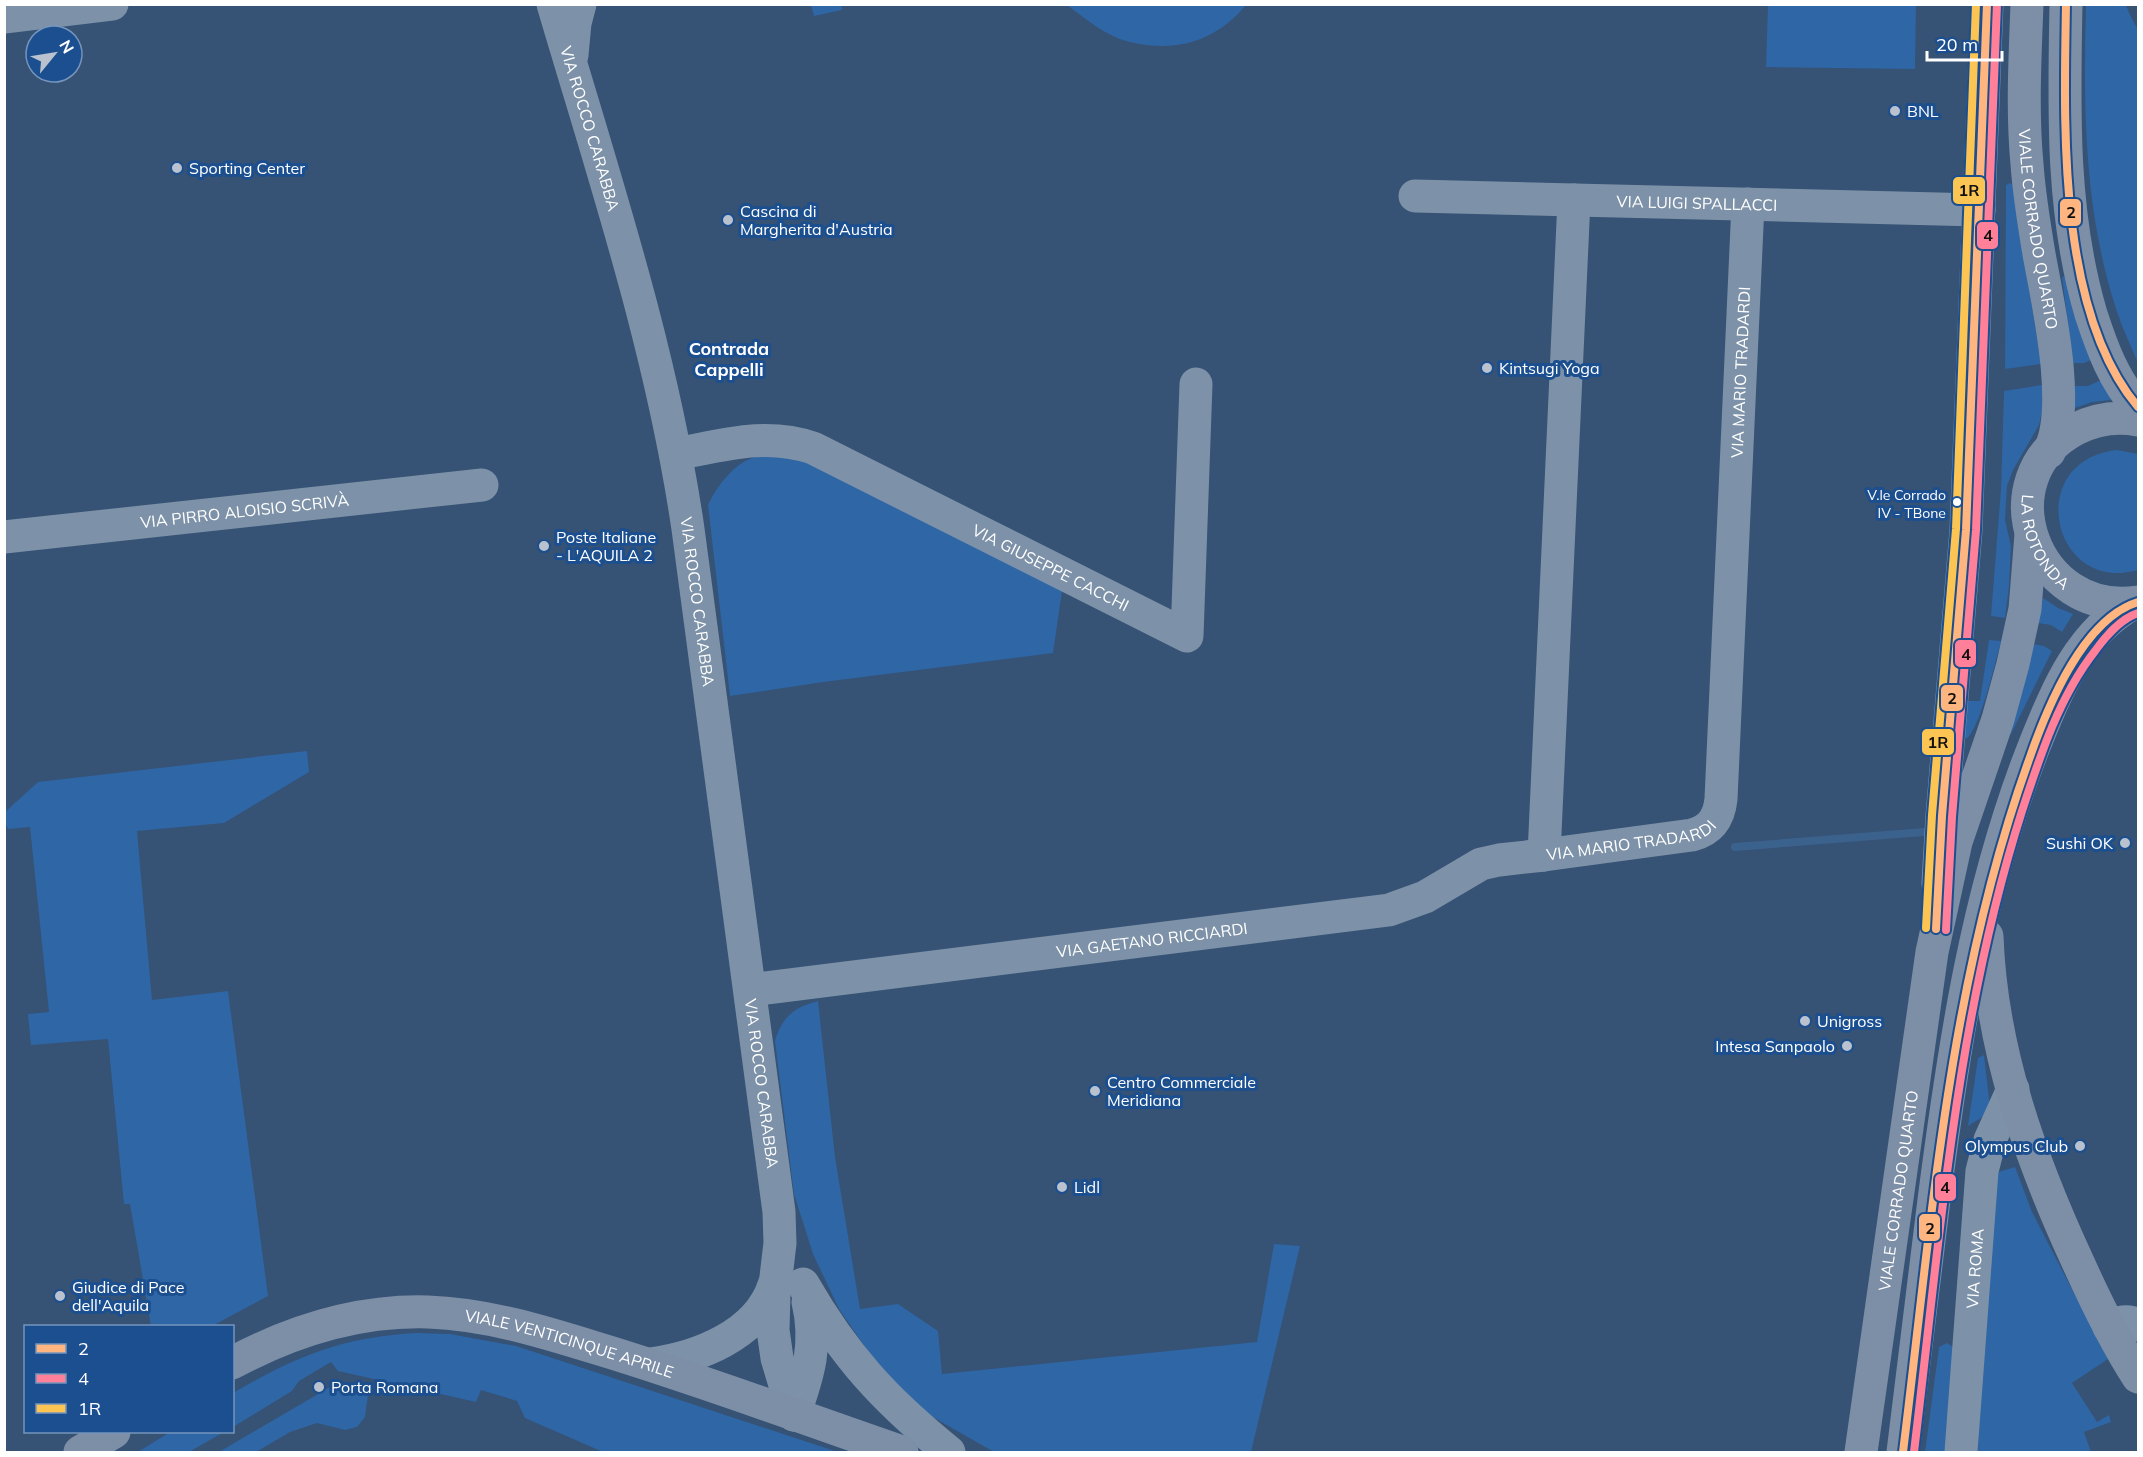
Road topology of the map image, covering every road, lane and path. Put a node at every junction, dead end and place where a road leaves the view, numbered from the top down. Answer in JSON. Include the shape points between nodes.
{"nodes":[{"id":1,"x":112,"y":4,"type":"edge"},
{"id":2,"x":553,"y":4,"type":"edge"},
{"id":3,"x":580,"y":4,"type":"edge"},
{"id":4,"x":1987,"y":4,"type":"edge"},
{"id":5,"x":2027,"y":4,"type":"edge"},
{"id":6,"x":2066,"y":4,"type":"edge"},
{"id":7,"x":4,"y":16,"type":"edge"},
{"id":8,"x":572,"y":68,"type":"junction"},
{"id":9,"x":1415,"y":196,"type":"dead end"},
{"id":10,"x":1574,"y":200,"type":"junction"},
{"id":11,"x":1748,"y":204,"type":"junction"},
{"id":12,"x":1979,"y":210,"type":"junction"},
{"id":13,"x":1196,"y":384,"type":"dead end"},
{"id":14,"x":2139,"y":407,"type":"edge"},
{"id":15,"x":2139,"y":420,"type":"edge"},
{"id":16,"x":2049,"y":452,"type":"junction"},
{"id":17,"x":676,"y":454,"type":"junction"},
{"id":18,"x":482,"y":485,"type":"dead end"},
{"id":19,"x":2031,"y":534,"type":"junction"},
{"id":20,"x":4,"y":537,"type":"edge"},
{"id":21,"x":2137,"y":602,"type":"edge"},
{"id":22,"x":1544,"y":855,"type":"junction"},
{"id":23,"x":1993,"y":872,"type":"junction"},
{"id":24,"x":1936,"y":929,"type":"junction"},
{"id":25,"x":750,"y":990,"type":"junction"},
{"id":26,"x":2013,"y":1089,"type":"junction"},
{"id":27,"x":789,"y":1283,"type":"junction"},
{"id":28,"x":2124,"y":1326,"type":"edge"},
{"id":29,"x":234,"y":1363,"type":"edge"},
{"id":30,"x":650,"y":1365,"type":"junction"},
{"id":31,"x":2139,"y":1377,"type":"edge"},
{"id":32,"x":794,"y":1415,"type":"junction"},
{"id":33,"x":111,"y":1433,"type":"edge"},
{"id":34,"x":80,"y":1452,"type":"edge"},
{"id":35,"x":902,"y":1452,"type":"edge"},
{"id":36,"x":949,"y":1452,"type":"edge"},
{"id":37,"x":1861,"y":1452,"type":"edge"},
{"id":38,"x":1903,"y":1452,"type":"edge"},
{"id":39,"x":1961,"y":1452,"type":"edge"}],
"edges":[{"from":1,"to":7,"type":"street"},
{"from":2,"to":8,"type":"street","name":"VIA ROCCO CARABBA"},
{"from":3,"to":8,"type":"street"},
{"from":4,"to":12,"type":"street","name":"VIALE CORRADO QUARTO"},
{"from":5,"to":16,"type":"main road","name":"VIALE CORRADO QUARTO","via":[[2027,163],[2058,398],[2056,433]]},
{"from":6,"to":14,"type":"main road","name":"VIALE CORRADO QUARTO","via":[[2065,153],[2079,268],[2109,364]]},
{"from":8,"to":17,"type":"street","name":"VIA ROCCO CARABBA","via":[[634,280]]},
{"from":9,"to":10,"type":"street","name":"VIA LUIGI SPALLACCI"},
{"from":10,"to":11,"type":"street","name":"VIA LUIGI SPALLACCI"},
{"from":10,"to":22,"type":"street","name":"VIA MARIO TRADARDI"},
{"from":11,"to":12,"type":"street","name":"VIA LUIGI SPALLACCI"},
{"from":11,"to":22,"type":"street","name":"VIA MARIO TRADARDI","via":[[1718,815],[1705,831],[1692,835]]},
{"from":12,"to":24,"type":"street","name":"VIALE CORRADO QUARTO","via":[[1966,530],[1941,816]]},
{"from":13,"to":17,"type":"street","name":"VIA GIUSEPPE CACCHI","via":[[1187,636],[804,445],[760,440]]},
{"from":15,"to":16,"type":"main road","name":"LA ROTONDA","via":[[2117,418],[2088,424],[2070,432]]},
{"from":16,"to":19,"type":"main road","name":"LA ROTONDA","via":[[2034,477],[2029,496]]},
{"from":17,"to":25,"type":"street","name":"VIA ROCCO CARABBA"},
{"from":18,"to":20,"type":"street","name":"VIA PIRRO ALOISIO SCRIVÀ"},
{"from":19,"to":21,"type":"main road","name":"LA ROTONDA","via":[[2044,563],[2074,591],[2103,602]]},
{"from":19,"to":24,"type":"main road","name":"VIALE CORRADO QUARTO","via":[[2025,609],[2013,664],[1956,842]]},
{"from":21,"to":23,"type":"main road","via":[[2101,627],[2061,686],[2028,762]]},
{"from":22,"to":25,"type":"street","name":"VIA GAETANO RICCIARDI","via":[[1474,867],[1425,897],[1389,910]]},
{"from":23,"to":26,"type":"main road","via":[[1987,914],[1991,990]]},
{"from":23,"to":38,"type":"main road","via":[[1959,1023]]},
{"from":24,"to":37,"type":"main road","name":"VIALE CORRADO QUARTO"},
{"from":25,"to":27,"type":"street","name":"VIA ROCCO CARABBA","via":[[780,1243]]},
{"from":26,"to":28,"type":"main road","via":[[2055,1212]]},
{"from":26,"to":39,"type":"street","name":"VIA ROMA","via":[[1990,1140],[1982,1171]]},
{"from":27,"to":30,"type":"street","name":"VIA ROCCO CARABBA","via":[[736,1332],[715,1345]]},
{"from":27,"to":32,"type":"street","name":"VIA ROCCO CARABBA","via":[[811,1314],[812,1354]]},
{"from":27,"to":36,"type":"street","via":[[894,1406]]},
{"from":28,"to":31,"type":"main road"},
{"from":29,"to":30,"type":"main road","name":"VIALE VENTICINQUE APRILE","via":[[314,1328],[367,1316],[427,1312],[513,1324]]},
{"from":30,"to":32,"type":"main road","name":"VIALE VENTICINQUE APRILE"},
{"from":32,"to":35,"type":"main road","name":"VIALE VENTICINQUE APRILE"},
{"from":33,"to":34,"type":"main road"}]}
